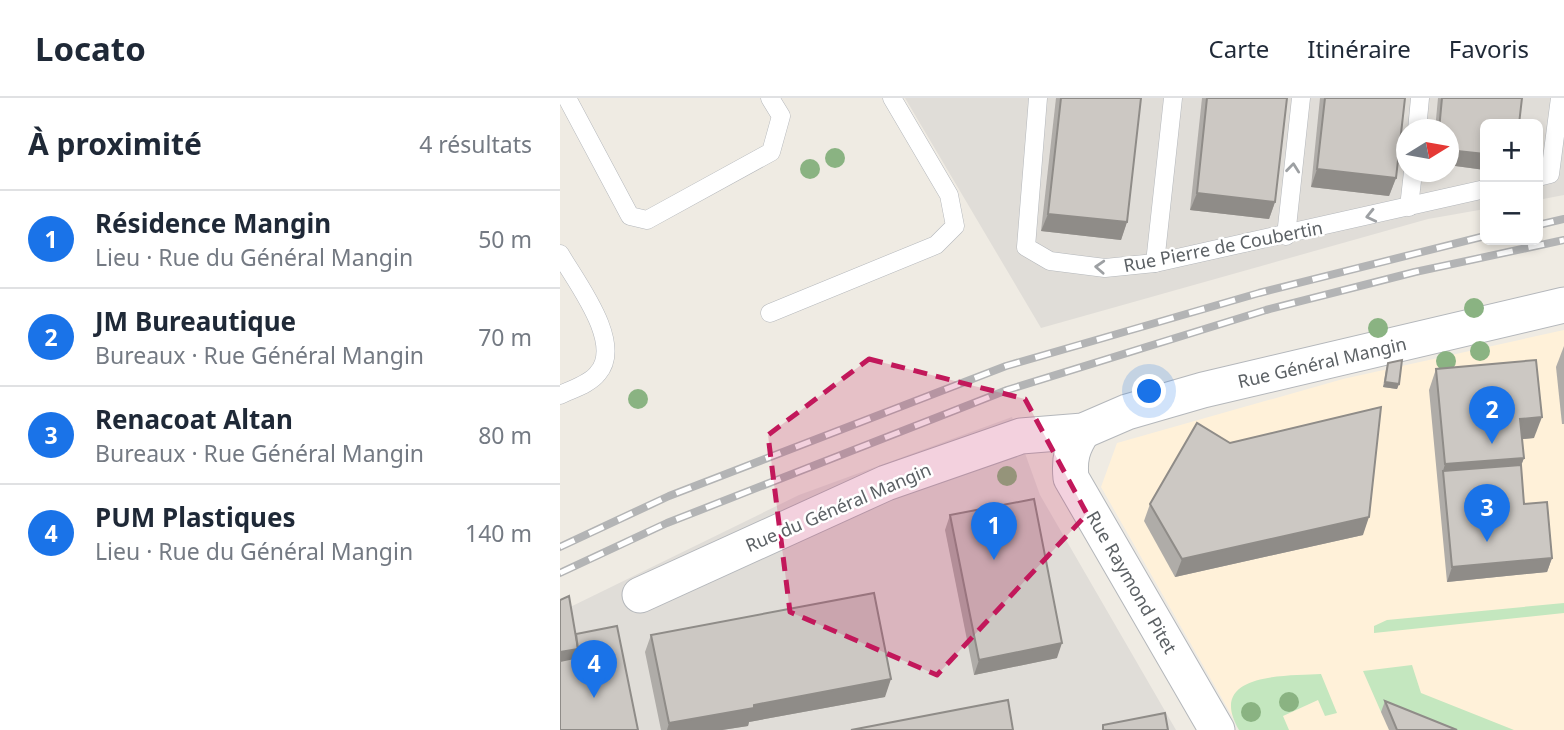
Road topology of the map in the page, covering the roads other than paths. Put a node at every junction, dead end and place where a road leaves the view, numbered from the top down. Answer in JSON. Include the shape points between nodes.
{"nodes":[{"id":1,"x":566,"y":98,"type":"edge"},
{"id":2,"x":770,"y":98,"type":"edge"},
{"id":3,"x":892,"y":98,"type":"edge"},
{"id":4,"x":1038,"y":98,"type":"edge"},
{"id":5,"x":1173,"y":98,"type":"edge"},
{"id":6,"x":1301,"y":98,"type":"edge"},
{"id":7,"x":1420,"y":98,"type":"edge"},
{"id":8,"x":1560,"y":98,"type":"edge"},
{"id":9,"x":1418,"y":119,"type":"edge"},
{"id":10,"x":1544,"y":175,"type":"edge"},
{"id":11,"x":1412,"y":182,"type":"edge"},
{"id":12,"x":1480,"y":190,"type":"edge"},
{"id":13,"x":1409,"y":207,"type":"junction"},
{"id":14,"x":1286,"y":236,"type":"junction"},
{"id":15,"x":560,"y":254,"type":"edge"},
{"id":16,"x":1155,"y":263,"type":"junction"},
{"id":17,"x":1564,"y":306,"type":"edge"},
{"id":18,"x":770,"y":313,"type":"dead end"},
{"id":19,"x":560,"y":395,"type":"edge"},
{"id":20,"x":1083,"y":432,"type":"junction"},
{"id":21,"x":640,"y":595,"type":"dead end"},
{"id":22,"x":1217,"y":730,"type":"edge"}],
"edges":[{"from":1,"to":2,"type":"lane","via":[[630,216],[647,220],[771,152],[781,116]]},
{"from":3,"to":18,"type":"lane","via":[[949,195],[956,226],[936,245]]},
{"from":16,"to":4,"type":"lane","name":"Rue Pierre de Coubertin","one_way":true,"via":[[1105,268],[1050,261],[1026,247]]},
{"from":5,"to":16,"type":"lane"},
{"from":14,"to":6,"type":"lane","one_way":true},
{"from":7,"to":9,"type":"lane"},
{"from":8,"to":10,"type":"lane"},
{"from":11,"to":13,"type":"lane"},
{"from":12,"to":13,"type":"lane","name":"Rue Pierre de Coubertin"},
{"from":13,"to":14,"type":"lane","name":"Rue Pierre de Coubertin","one_way":true},
{"from":14,"to":16,"type":"lane","name":"Rue Pierre de Coubertin"},
{"from":15,"to":19,"type":"lane","via":[[605,337],[605,363],[597,375]]},
{"from":17,"to":20,"type":"street","name":"Rue Général Mangin","via":[[1357,365],[1203,390],[1127,412]]},
{"from":20,"to":21,"type":"street","name":"Rue du Général Mangin","via":[[1021,436],[886,483]]},
{"from":20,"to":22,"type":"street","name":"Rue Raymond Pitet","via":[[1073,445],[1071,478]]}]}
